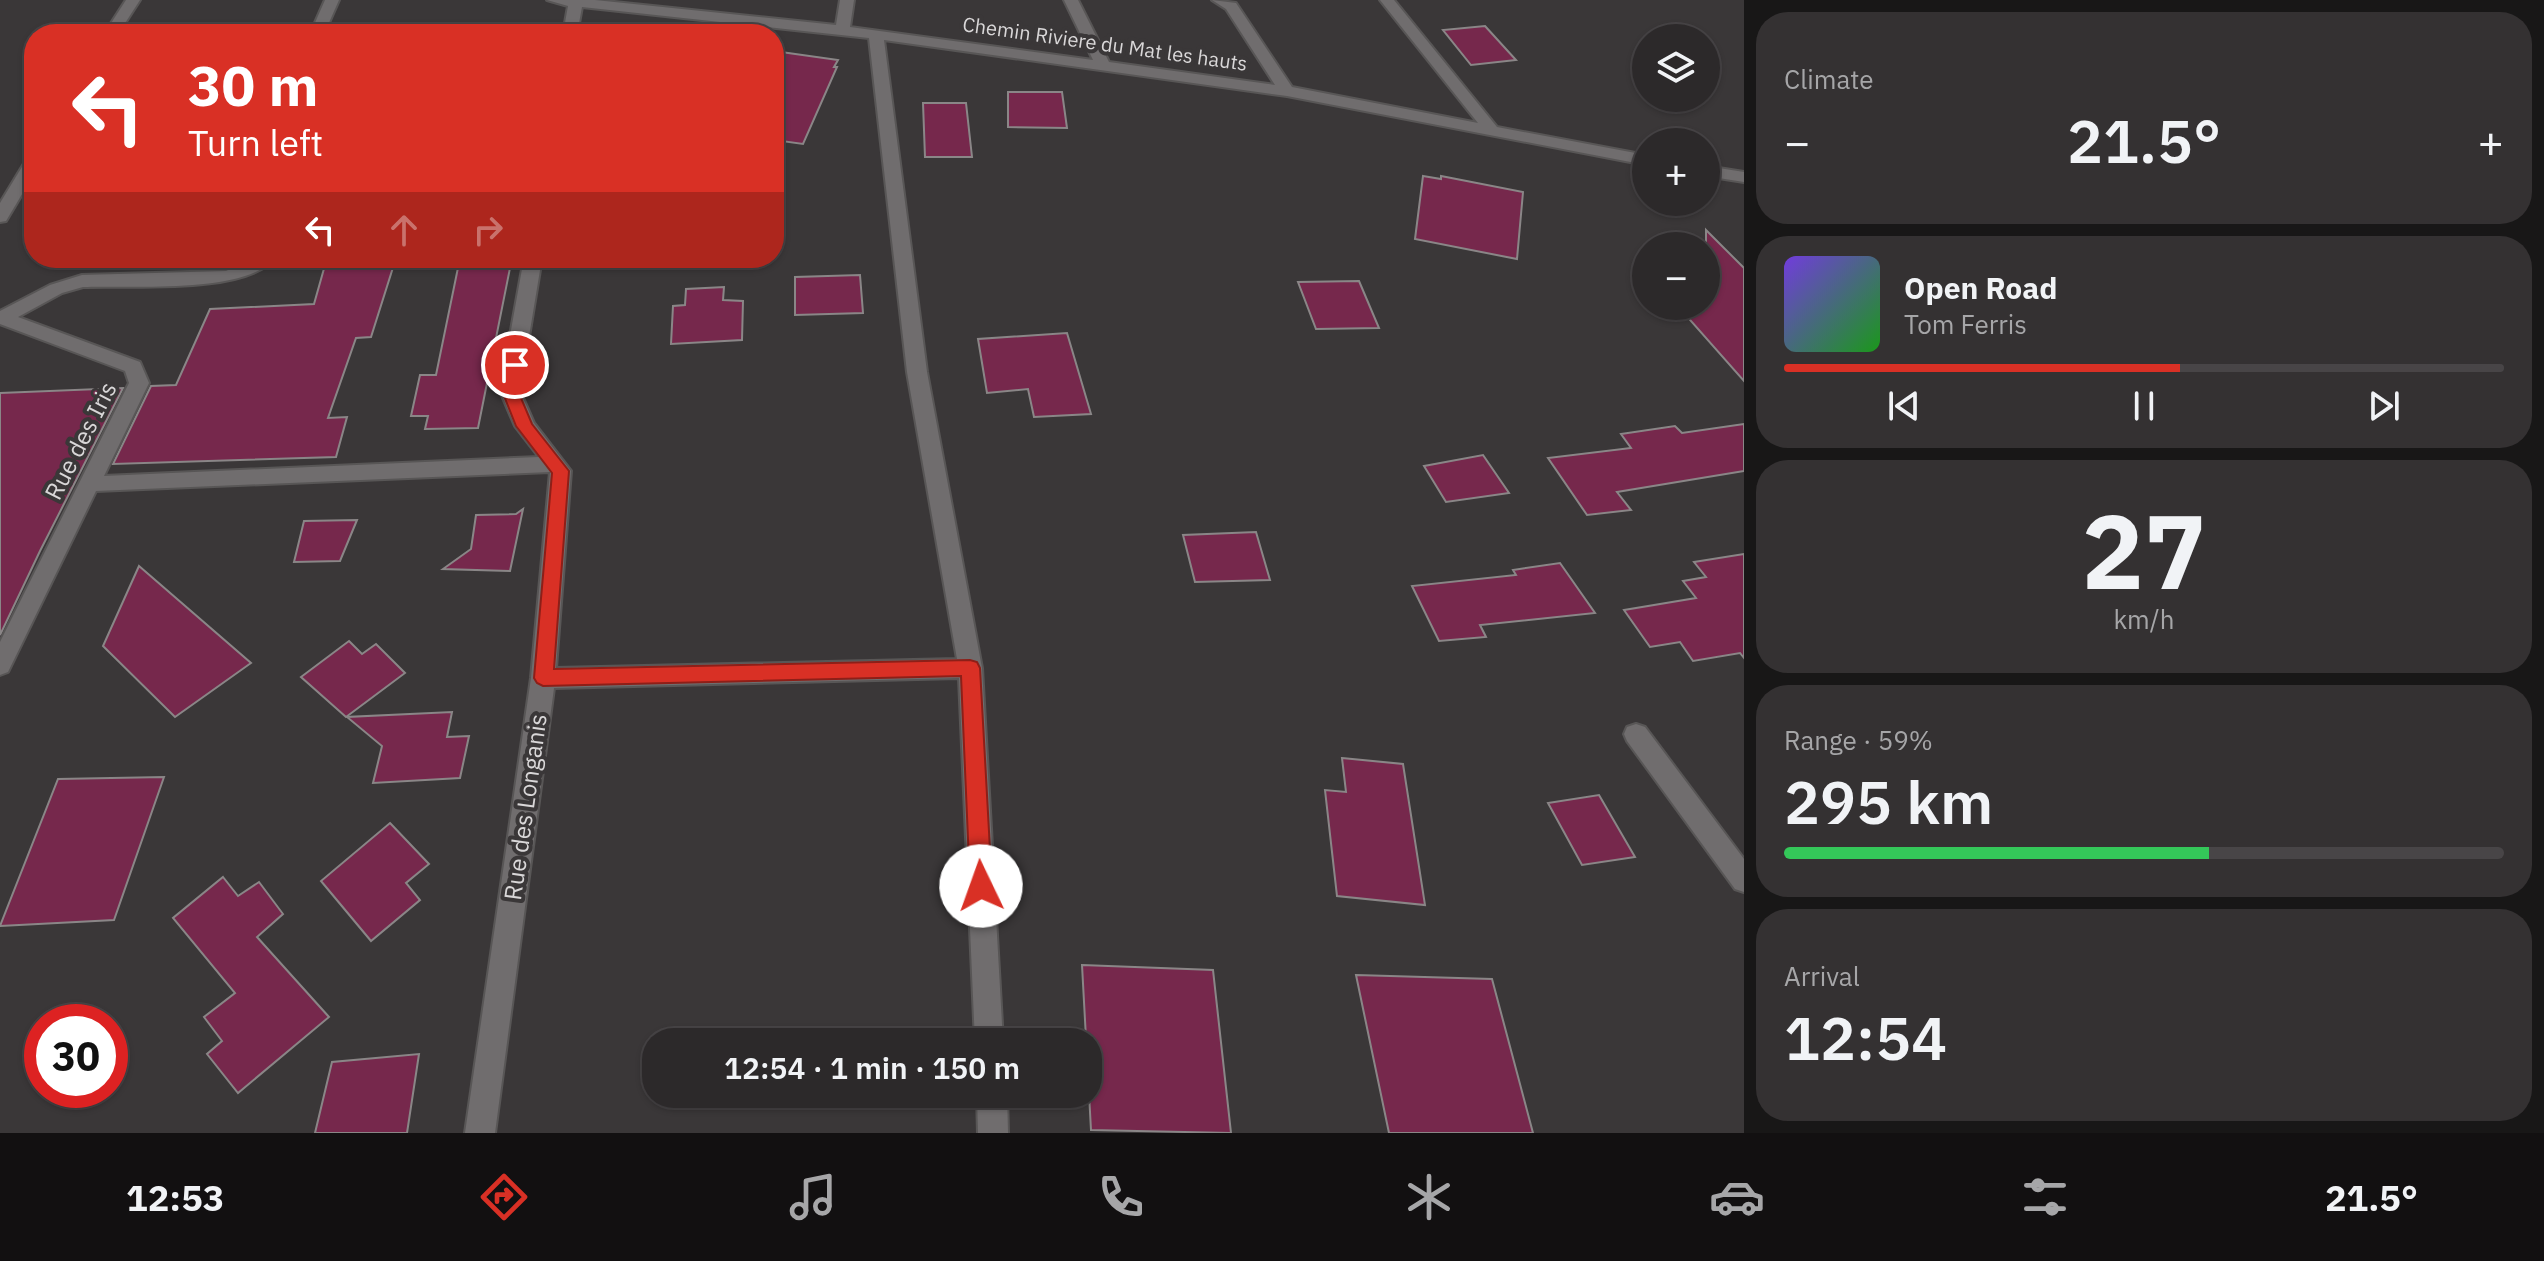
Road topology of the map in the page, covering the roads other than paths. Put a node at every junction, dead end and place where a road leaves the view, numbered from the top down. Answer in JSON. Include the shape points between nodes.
{"nodes":[{"id":1,"x":133,"y":0,"type":"edge"},
{"id":2,"x":332,"y":0,"type":"edge"},
{"id":3,"x":554,"y":0,"type":"edge"},
{"id":4,"x":847,"y":0,"type":"edge"},
{"id":5,"x":1071,"y":0,"type":"edge"},
{"id":6,"x":1219,"y":0,"type":"edge"},
{"id":7,"x":1387,"y":0,"type":"edge"},
{"id":8,"x":576,"y":3,"type":"junction"},
{"id":9,"x":117,"y":24,"type":"edge"},
{"id":10,"x":321,"y":24,"type":"edge"},
{"id":11,"x":572,"y":24,"type":"edge"},
{"id":12,"x":783,"y":24,"type":"edge"},
{"id":13,"x":784,"y":24,"type":"edge"},
{"id":14,"x":842,"y":30,"type":"junction"},
{"id":15,"x":876,"y":35,"type":"junction"},
{"id":16,"x":1104,"y":67,"type":"junction"},
{"id":17,"x":1287,"y":91,"type":"junction"},
{"id":18,"x":1494,"y":133,"type":"junction"},
{"id":19,"x":1632,"y":158,"type":"edge"},
{"id":20,"x":1720,"y":173,"type":"edge"},
{"id":21,"x":24,"y":175,"type":"edge"},
{"id":22,"x":1744,"y":177,"type":"edge"},
{"id":23,"x":3,"y":206,"type":"edge"},
{"id":24,"x":251,"y":268,"type":"edge"},
{"id":25,"x":531,"y":268,"type":"edge"},
{"id":26,"x":1,"y":317,"type":"edge"},
{"id":27,"x":553,"y":464,"type":"junction"},
{"id":28,"x":87,"y":484,"type":"junction"},
{"id":29,"x":0,"y":665,"type":"edge"},
{"id":30,"x":970,"y":668,"type":"junction"},
{"id":31,"x":543,"y":678,"type":"junction"},
{"id":32,"x":1636,"y":734,"type":"dead end"},
{"id":33,"x":1744,"y":880,"type":"edge"},
{"id":34,"x":988,"y":1028,"type":"edge"},
{"id":35,"x":992,"y":1108,"type":"edge"},
{"id":36,"x":480,"y":1133,"type":"edge"},
{"id":37,"x":993,"y":1133,"type":"edge"}],
"edges":[{"from":1,"to":9,"type":"street"},
{"from":2,"to":10,"type":"street"},
{"from":3,"to":8,"type":"street","name":"Chemin Riviere du Mat les hauts"},
{"from":4,"to":14,"type":"street"},
{"from":5,"to":16,"type":"street"},
{"from":6,"to":17,"type":"street","via":[[1231,6]]},
{"from":7,"to":18,"type":"street"},
{"from":8,"to":11,"type":"street"},
{"from":8,"to":12,"type":"street","name":"Chemin Riviere du Mat les hauts"},
{"from":13,"to":14,"type":"street","name":"Chemin Riviere du Mat les hauts"},
{"from":14,"to":15,"type":"street","name":"Chemin Riviere du Mat les hauts"},
{"from":15,"to":16,"type":"street","name":"Chemin Riviere du Mat les hauts"},
{"from":15,"to":30,"type":"street","via":[[917,372]]},
{"from":16,"to":17,"type":"street","name":"Chemin Riviere du Mat les hauts"},
{"from":17,"to":18,"type":"street","name":"Chemin Riviere du Mat les hauts"},
{"from":18,"to":19,"type":"street","name":"Chemin Riviere du Mat les hauts"},
{"from":20,"to":22,"type":"street"},
{"from":21,"to":23,"type":"street"},
{"from":24,"to":26,"type":"street","via":[[228,277],[82,281]]},
{"from":25,"to":27,"type":"street","name":"Rue des Longanis","via":[[510,391],[525,426]]},
{"from":26,"to":28,"type":"street","name":"Rue des Iris","via":[[133,367],[139,383]]},
{"from":27,"to":28,"type":"street"},
{"from":27,"to":31,"type":"street","name":"Rue des Longanis","via":[[561,471]]},
{"from":28,"to":29,"type":"street","name":"Rue des Iris"},
{"from":30,"to":31,"type":"street"},
{"from":30,"to":34,"type":"street"},
{"from":31,"to":36,"type":"street","name":"Rue des Longanis"},
{"from":32,"to":33,"type":"street"},
{"from":35,"to":37,"type":"street"}]}
